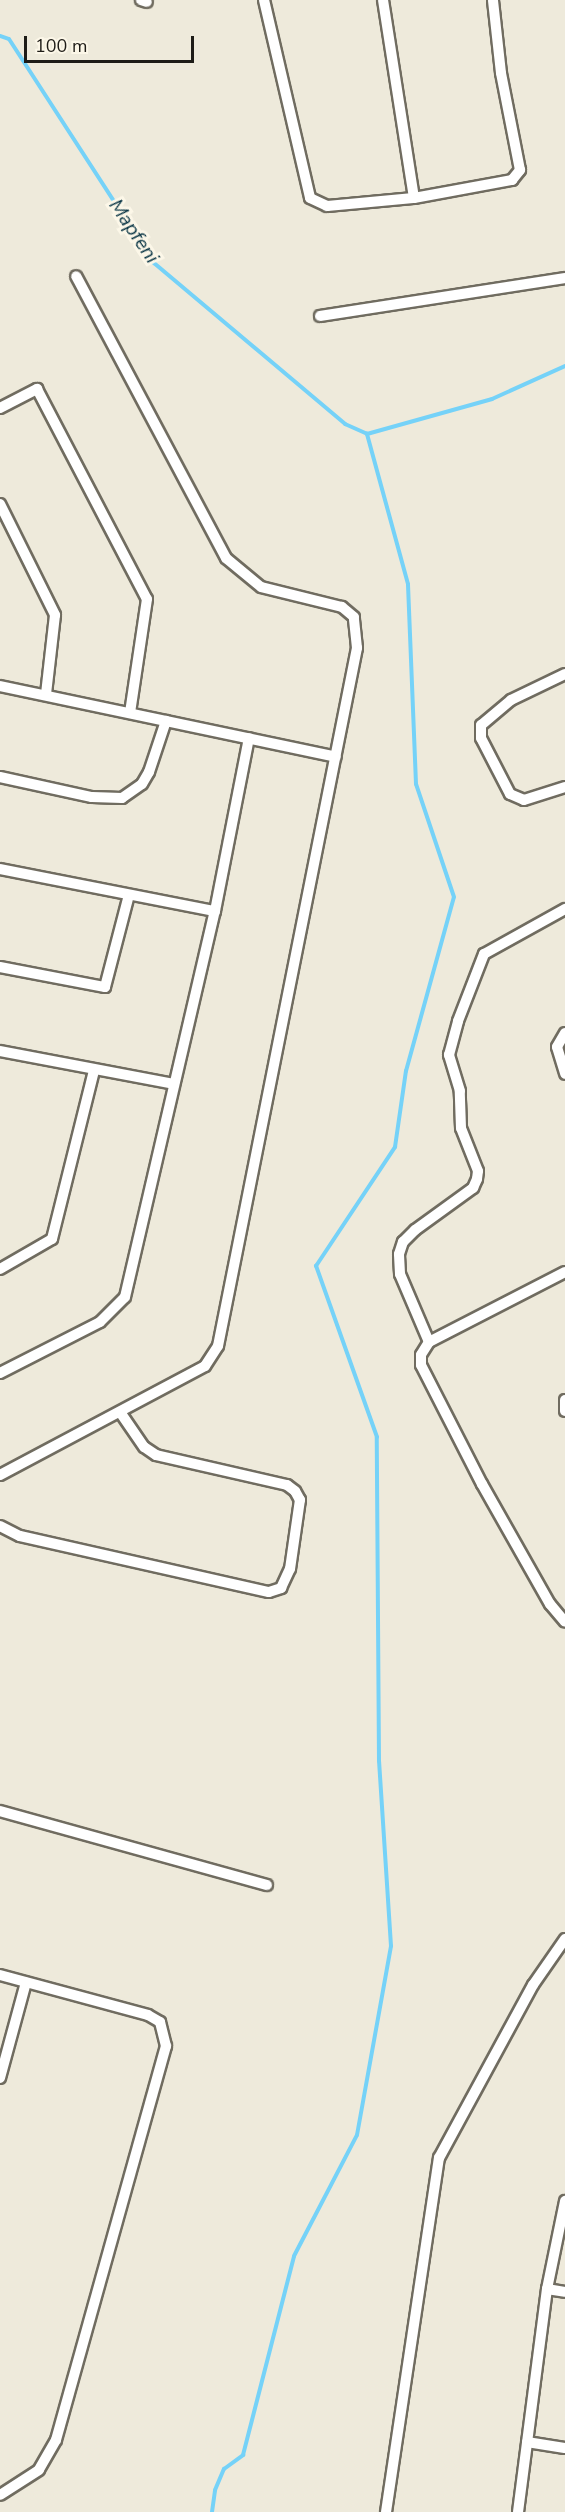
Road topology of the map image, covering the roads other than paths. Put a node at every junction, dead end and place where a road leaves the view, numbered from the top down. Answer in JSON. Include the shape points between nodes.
{"nodes":[{"id":1,"x":264,"y":0,"type":"edge"},
{"id":2,"x":383,"y":0,"type":"edge"},
{"id":3,"x":494,"y":0,"type":"edge"},
{"id":4,"x":414,"y":198,"type":"junction"},
{"id":5,"x":76,"y":276,"type":"dead end"},
{"id":6,"x":565,"y":278,"type":"edge"},
{"id":7,"x":320,"y":316,"type":"dead end"},
{"id":8,"x":0,"y":408,"type":"edge"},
{"id":9,"x":0,"y":504,"type":"edge"},
{"id":10,"x":565,"y":674,"type":"edge"},
{"id":11,"x":0,"y":686,"type":"edge"},
{"id":12,"x":46,"y":694,"type":"junction"},
{"id":13,"x":130,"y":713,"type":"junction"},
{"id":14,"x":166,"y":721,"type":"junction"},
{"id":15,"x":249,"y":738,"type":"junction"},
{"id":16,"x":336,"y":757,"type":"junction"},
{"id":17,"x":0,"y":777,"type":"edge"},
{"id":18,"x":565,"y":787,"type":"edge"},
{"id":19,"x":0,"y":869,"type":"edge"},
{"id":20,"x":129,"y":895,"type":"junction"},
{"id":21,"x":565,"y":909,"type":"edge"},
{"id":22,"x":215,"y":911,"type":"junction"},
{"id":23,"x":0,"y":967,"type":"edge"},
{"id":24,"x":565,"y":1033,"type":"edge"},
{"id":25,"x":0,"y":1051,"type":"edge"},
{"id":26,"x":94,"y":1070,"type":"junction"},
{"id":27,"x":565,"y":1074,"type":"edge"},
{"id":28,"x":174,"y":1084,"type":"junction"},
{"id":29,"x":0,"y":1269,"type":"edge"},
{"id":30,"x":565,"y":1272,"type":"edge"},
{"id":31,"x":429,"y":1342,"type":"junction"},
{"id":32,"x":0,"y":1373,"type":"edge"},
{"id":33,"x":565,"y":1400,"type":"edge"},
{"id":34,"x":565,"y":1411,"type":"edge"},
{"id":35,"x":120,"y":1412,"type":"junction"},
{"id":36,"x":0,"y":1475,"type":"edge"},
{"id":37,"x":0,"y":1526,"type":"edge"},
{"id":38,"x":565,"y":1622,"type":"edge"},
{"id":39,"x":0,"y":1811,"type":"edge"},
{"id":40,"x":267,"y":1885,"type":"dead end"},
{"id":41,"x":565,"y":1939,"type":"edge"},
{"id":42,"x":0,"y":1975,"type":"edge"},
{"id":43,"x":26,"y":1983,"type":"junction"},
{"id":44,"x":0,"y":2078,"type":"edge"},
{"id":45,"x":565,"y":2200,"type":"edge"},
{"id":46,"x":547,"y":2289,"type":"junction"},
{"id":47,"x":565,"y":2292,"type":"edge"},
{"id":48,"x":527,"y":2442,"type":"junction"},
{"id":49,"x":565,"y":2448,"type":"edge"},
{"id":50,"x":0,"y":2495,"type":"edge"},
{"id":51,"x":386,"y":2512,"type":"edge"},
{"id":52,"x":518,"y":2512,"type":"edge"}],
"edges":[{"from":1,"to":4,"type":"street","via":[[310,198],[327,206]]},
{"from":2,"to":4,"type":"street"},
{"from":3,"to":4,"type":"street","via":[[501,73],[520,170],[513,180]]},
{"from":5,"to":16,"type":"street","via":[[226,558],[261,587],[342,607],[354,617],[357,648]]},
{"from":6,"to":7,"type":"street"},
{"from":8,"to":13,"type":"street","via":[[37,389],[147,598]]},
{"from":9,"to":12,"type":"street","via":[[55,615]]},
{"from":10,"to":18,"type":"street","via":[[512,700],[481,725],[481,738],[510,794],[524,800]]},
{"from":11,"to":12,"type":"street"},
{"from":12,"to":13,"type":"street"},
{"from":13,"to":14,"type":"street"},
{"from":14,"to":15,"type":"street"},
{"from":14,"to":17,"type":"street","via":[[149,772],[142,784],[122,798],[92,797]]},
{"from":15,"to":16,"type":"street"},
{"from":15,"to":22,"type":"street"},
{"from":16,"to":35,"type":"street","via":[[218,1346],[205,1366]]},
{"from":19,"to":20,"type":"street"},
{"from":20,"to":22,"type":"street"},
{"from":20,"to":23,"type":"street","via":[[105,987]]},
{"from":21,"to":31,"type":"street","via":[[484,954],[458,1021],[449,1054],[460,1092],[461,1128],[478,1171],[477,1179],[473,1188],[415,1230],[403,1242],[399,1254],[400,1274]]},
{"from":22,"to":28,"type":"street"},
{"from":24,"to":27,"type":"street","via":[[557,1047]]},
{"from":25,"to":26,"type":"street"},
{"from":26,"to":28,"type":"street"},
{"from":26,"to":29,"type":"street","via":[[52,1239]]},
{"from":28,"to":32,"type":"street","via":[[125,1297],[100,1322]]},
{"from":30,"to":31,"type":"street"},
{"from":31,"to":38,"type":"street","via":[[421,1355],[421,1365],[482,1484],[550,1604]]},
{"from":33,"to":34,"type":"street"},
{"from":35,"to":36,"type":"street"},
{"from":35,"to":37,"type":"street","via":[[138,1440],[156,1455],[287,1485],[295,1491],[300,1500],[290,1569],[281,1588],[269,1592],[20,1536]]},
{"from":39,"to":40,"type":"street"},
{"from":41,"to":51,"type":"street","via":[[533,1985],[439,2158]]},
{"from":42,"to":43,"type":"street"},
{"from":43,"to":44,"type":"street"},
{"from":43,"to":50,"type":"street","via":[[148,2014],[160,2022],[166,2046],[56,2440],[39,2470]]},
{"from":45,"to":46,"type":"street"},
{"from":46,"to":47,"type":"street"},
{"from":46,"to":48,"type":"street"},
{"from":48,"to":49,"type":"street"},
{"from":48,"to":52,"type":"street"}]}
